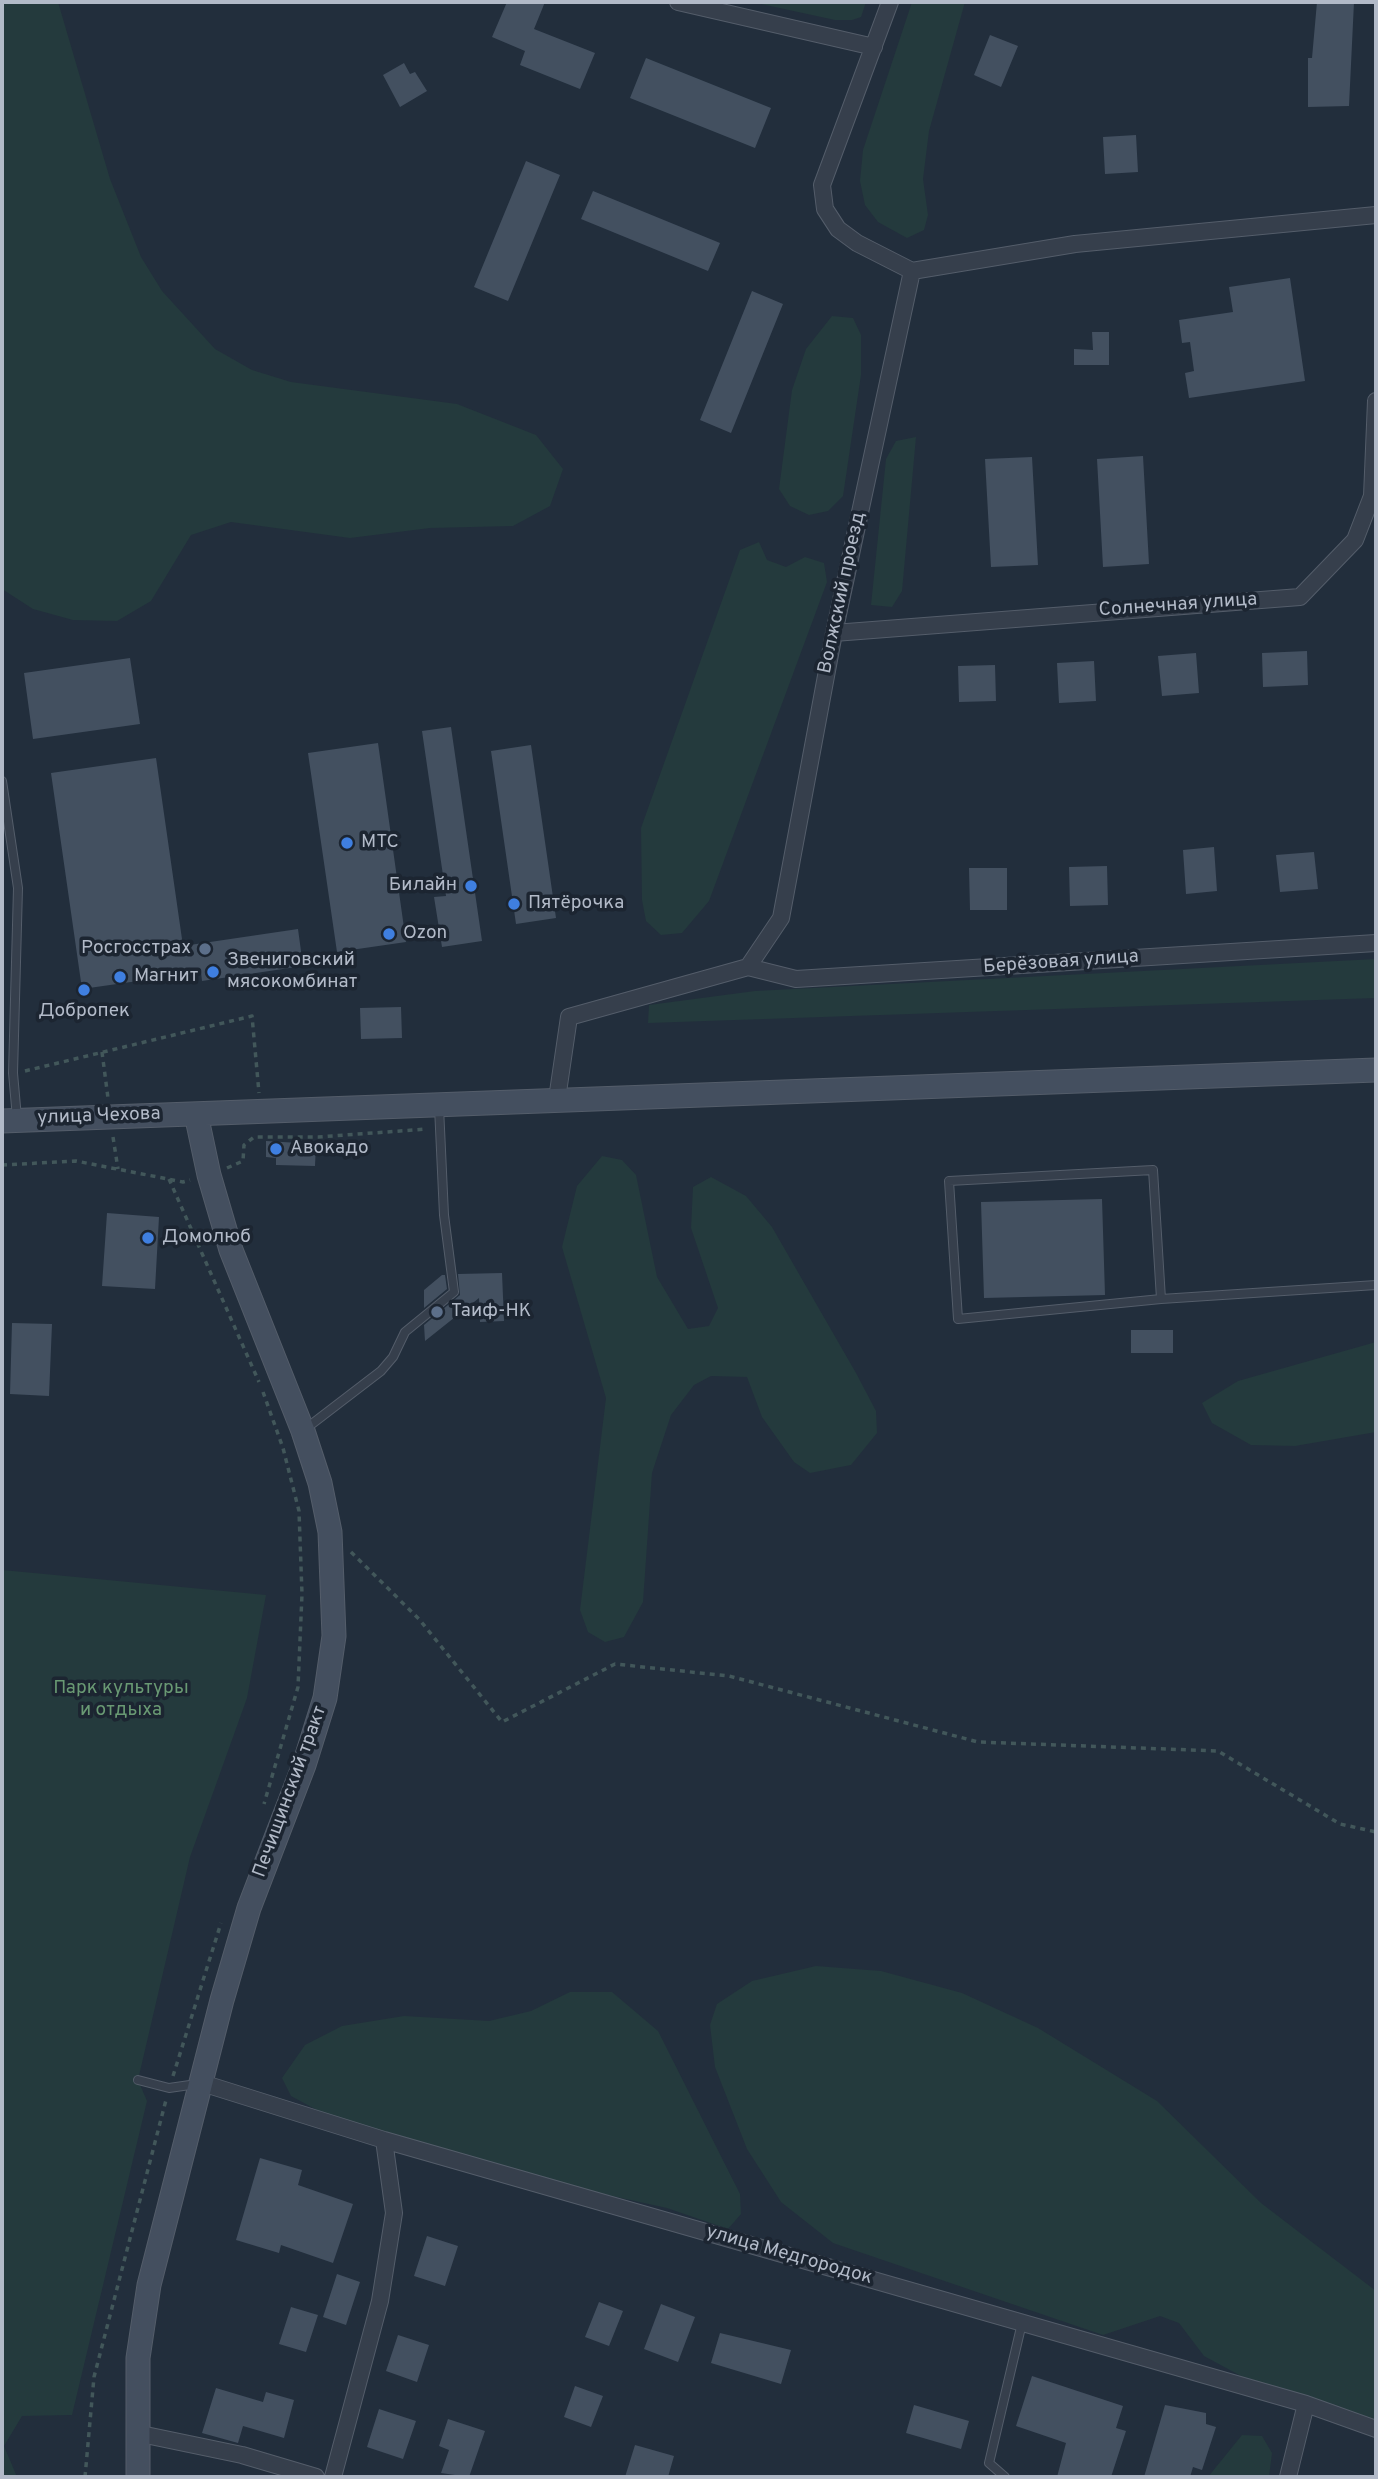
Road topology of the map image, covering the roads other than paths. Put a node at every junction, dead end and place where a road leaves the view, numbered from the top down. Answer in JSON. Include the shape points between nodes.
{"nodes":[{"id":1,"x":678,"y":2,"type":"edge"},
{"id":2,"x":890,"y":2,"type":"edge"},
{"id":3,"x":874,"y":47,"type":"junction"},
{"id":4,"x":1376,"y":215,"type":"edge"},
{"id":5,"x":912,"y":271,"type":"junction"},
{"id":6,"x":1376,"y":401,"type":"edge"},
{"id":7,"x":834,"y":633,"type":"junction"},
{"id":8,"x":2,"y":781,"type":"edge"},
{"id":9,"x":1376,"y":943,"type":"edge"},
{"id":10,"x":748,"y":967,"type":"junction"},
{"id":11,"x":1376,"y":1070,"type":"edge"},
{"id":12,"x":557,"y":1099,"type":"junction"},
{"id":13,"x":439,"y":1104,"type":"junction"},
{"id":14,"x":196,"y":1114,"type":"junction"},
{"id":15,"x":10,"y":1121,"type":"edge"},
{"id":16,"x":1376,"y":1285,"type":"edge"},
{"id":17,"x":1161,"y":1299,"type":"junction"},
{"id":18,"x":303,"y":1431,"type":"junction"},
{"id":19,"x":138,"y":2080,"type":"dead end"},
{"id":20,"x":202,"y":2084,"type":"junction"},
{"id":21,"x":384,"y":2140,"type":"junction"},
{"id":22,"x":1022,"y":2323,"type":"junction"},
{"id":23,"x":1306,"y":2404,"type":"junction"},
{"id":24,"x":1376,"y":2429,"type":"edge"},
{"id":25,"x":136,"y":2433,"type":"junction"},
{"id":26,"x":138,"y":2477,"type":"edge"},
{"id":27,"x":316,"y":2477,"type":"edge"},
{"id":28,"x":333,"y":2477,"type":"edge"},
{"id":29,"x":1005,"y":2477,"type":"edge"},
{"id":30,"x":1288,"y":2477,"type":"edge"}],
"edges":[{"from":1,"to":3,"type":"street"},
{"from":2,"to":3,"type":"street"},
{"from":3,"to":5,"type":"street","via":[[822,186],[825,209],[838,229],[857,243]]},
{"from":4,"to":5,"type":"street","via":[[1074,244]]},
{"from":5,"to":7,"type":"street","name":"Волжский проезд"},
{"from":6,"to":7,"type":"street","name":"Солнечная улица","via":[[1372,496],[1355,540],[1300,597]]},
{"from":7,"to":10,"type":"street","name":"Волжский проезд","via":[[781,918]]},
{"from":8,"to":15,"type":"lane","via":[[18,888]]},
{"from":9,"to":10,"type":"street","name":"Берёзовая улица","via":[[796,979]]},
{"from":10,"to":12,"type":"street","via":[[569,1017]]},
{"from":11,"to":12,"type":"street","name":"улица Чехова"},
{"from":12,"to":13,"type":"street","name":"улица Чехова"},
{"from":13,"to":14,"type":"street","name":"улица Чехова"},
{"from":13,"to":18,"type":"lane","via":[[444,1215],[454,1292],[405,1332],[381,1371]]},
{"from":14,"to":15,"type":"street","name":"улица Чехова"},
{"from":14,"to":18,"type":"street","name":"Печищинский тракт","via":[[231,1250]]},
{"from":16,"to":17,"type":"lane"},
{"from":17,"to":17,"type":"lane","via":[[958,1319],[949,1181],[1153,1170]]},
{"from":18,"to":20,"type":"street","name":"Печищинский тракт","via":[[330,1532],[334,1636],[325,1698],[249,1909]]},
{"from":19,"to":20,"type":"lane","via":[[169,2088]]},
{"from":20,"to":21,"type":"street","name":"улица Медгородок"},
{"from":20,"to":25,"type":"street","name":"Печищинский тракт","via":[[149,2285],[138,2358]]},
{"from":21,"to":22,"type":"street","name":"улица Медгородок"},
{"from":21,"to":28,"type":"street","via":[[394,2213],[380,2301]]},
{"from":22,"to":23,"type":"street","name":"улица Медгородок"},
{"from":22,"to":29,"type":"lane","via":[[989,2463]]},
{"from":23,"to":24,"type":"street","name":"улица Медгородок"},
{"from":23,"to":30,"type":"street"},
{"from":25,"to":26,"type":"street","name":"Печищинский тракт"},
{"from":25,"to":27,"type":"street","via":[[242,2455]]}]}
